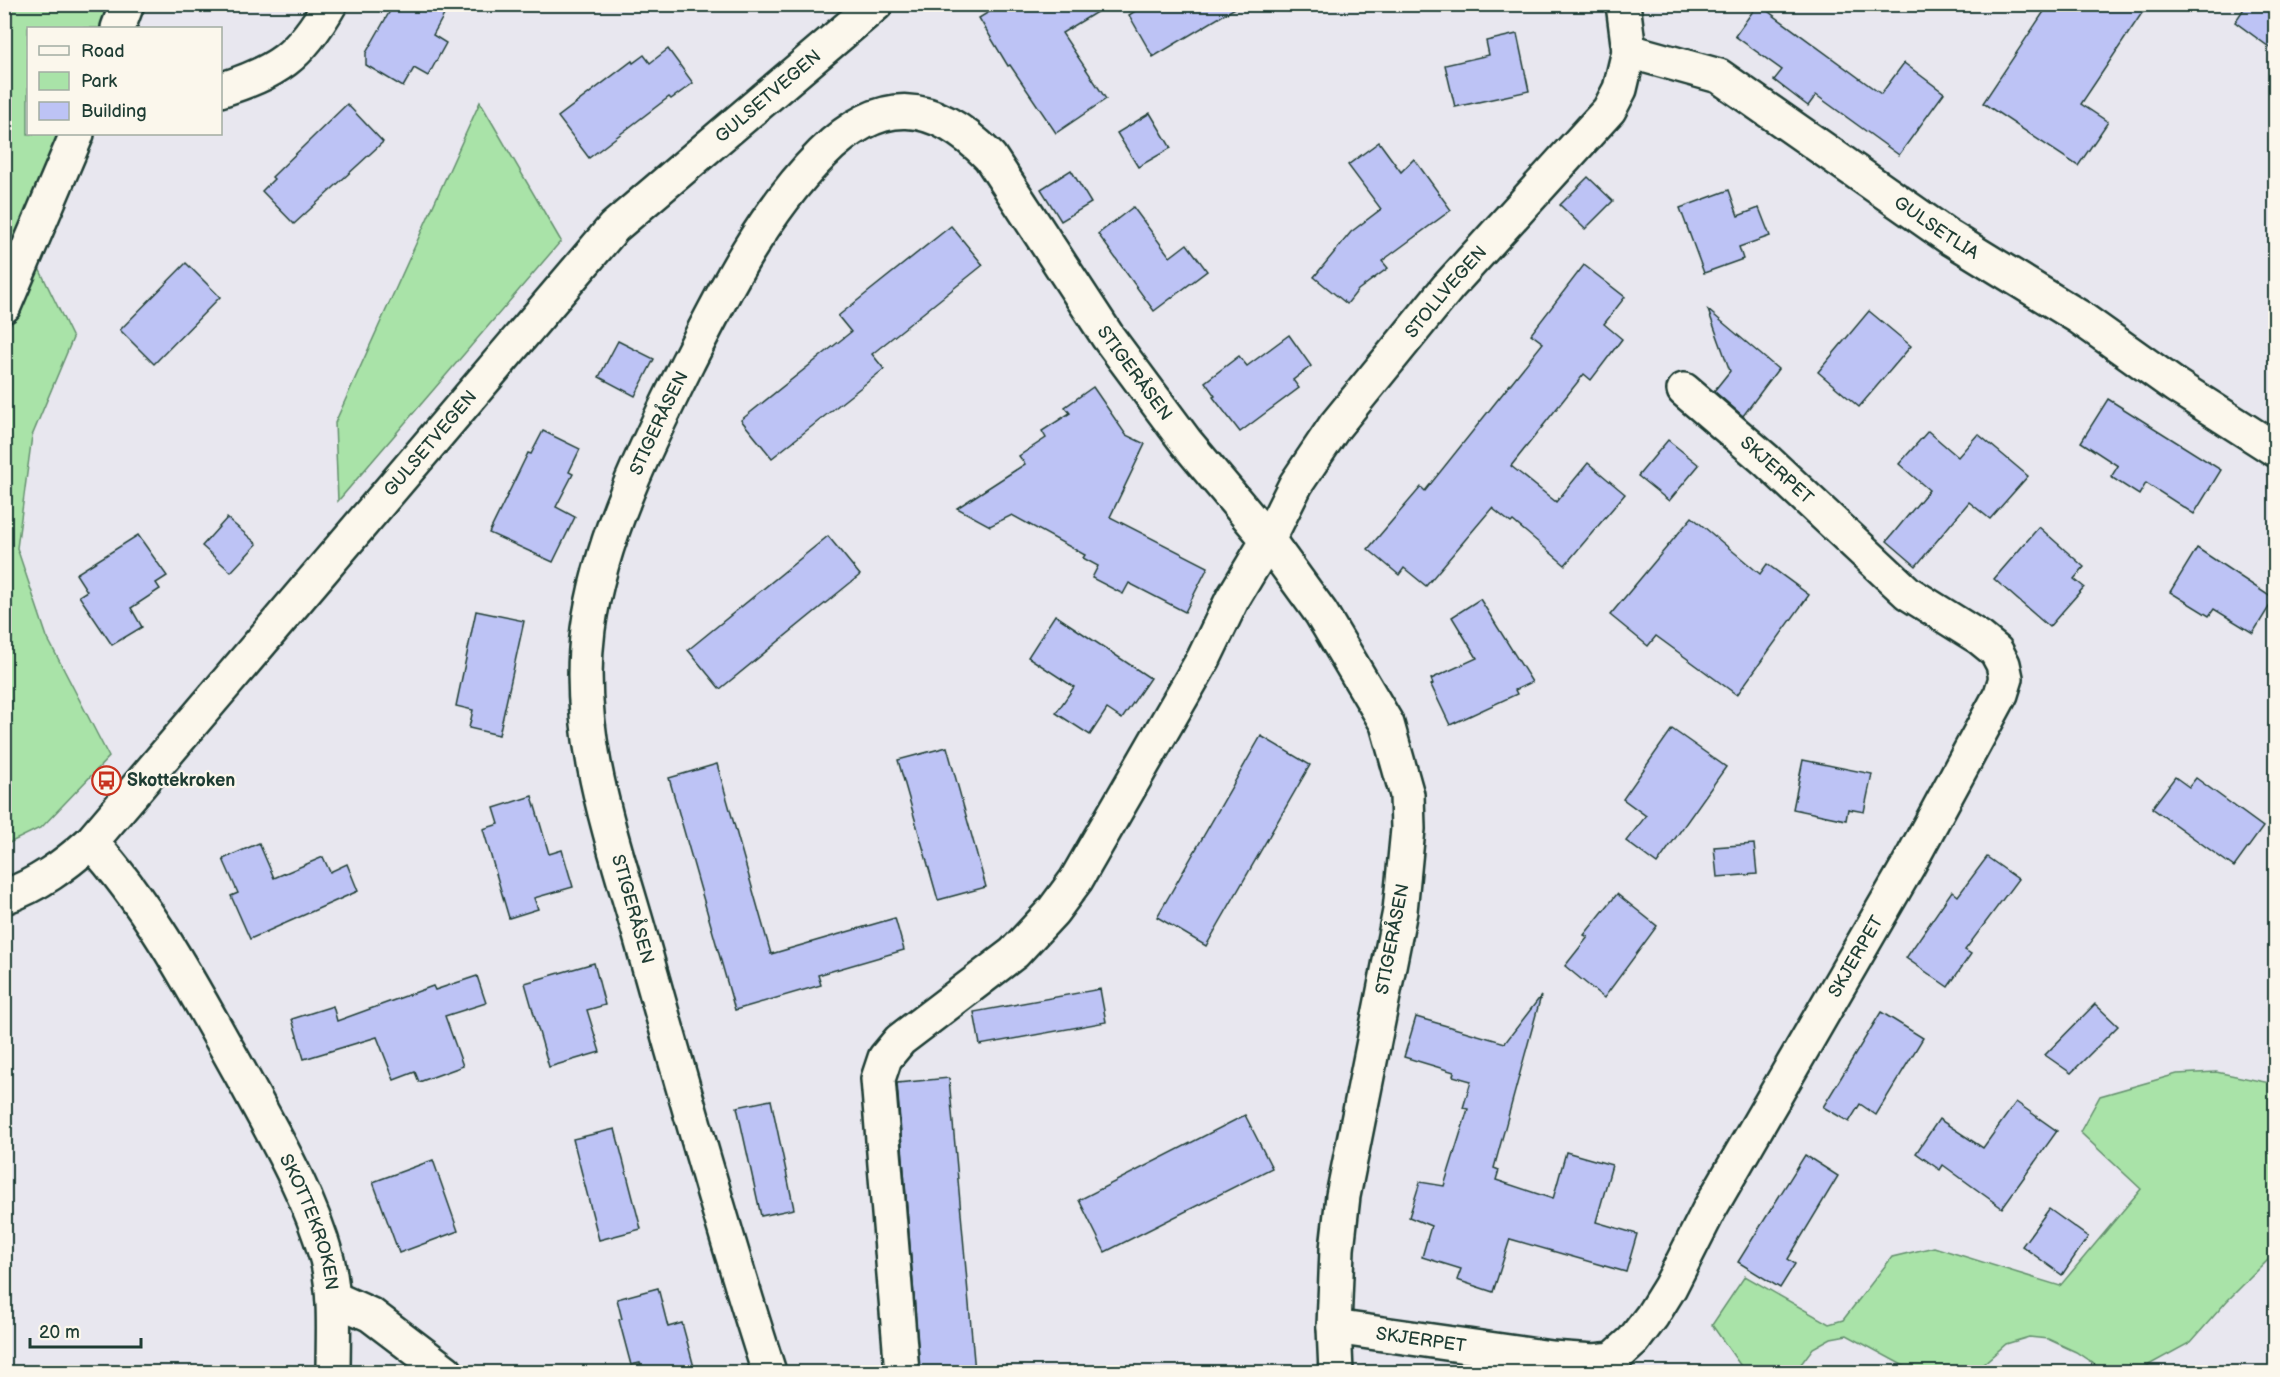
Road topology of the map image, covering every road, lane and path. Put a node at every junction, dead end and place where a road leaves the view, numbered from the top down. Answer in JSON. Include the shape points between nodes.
{"nodes":[{"id":1,"x":127,"y":4,"type":"edge"},
{"id":2,"x":330,"y":4,"type":"edge"},
{"id":3,"x":876,"y":4,"type":"edge"},
{"id":4,"x":1623,"y":4,"type":"edge"},
{"id":5,"x":118,"y":27,"type":"edge"},
{"id":6,"x":1629,"y":51,"type":"junction"},
{"id":7,"x":222,"y":89,"type":"edge"},
{"id":8,"x":77,"y":135,"type":"edge"},
{"id":9,"x":4,"y":306,"type":"edge"},
{"id":10,"x":1684,"y":390,"type":"dead end"},
{"id":11,"x":2276,"y":450,"type":"edge"},
{"id":12,"x":1268,"y":540,"type":"junction"},
{"id":13,"x":91,"y":842,"type":"junction"},
{"id":14,"x":4,"y":897,"type":"edge"},
{"id":15,"x":333,"y":1298,"type":"junction"},
{"id":16,"x":1334,"y":1327,"type":"junction"},
{"id":17,"x":333,"y":1372,"type":"edge"},
{"id":18,"x":446,"y":1372,"type":"edge"},
{"id":19,"x":769,"y":1372,"type":"edge"},
{"id":20,"x":902,"y":1372,"type":"edge"},
{"id":21,"x":1336,"y":1372,"type":"edge"}],
"edges":[{"from":1,"to":5,"type":"street"},
{"from":2,"to":7,"type":"street","via":[[300,48],[273,70]]},
{"from":3,"to":13,"type":"street","name":"GULSETVEGEN","via":[[614,227]]},
{"from":4,"to":6,"type":"street"},
{"from":6,"to":11,"type":"street","name":"GULSETLIA","via":[[1719,76],[1949,237],[2079,317],[2175,386]]},
{"from":6,"to":12,"type":"street","name":"STOLLVEGEN","via":[[1620,89],[1609,110],[1448,287],[1335,426],[1296,484]]},
{"from":8,"to":9,"type":"street"},
{"from":10,"to":16,"type":"street","name":"SKJERPET","via":[[1908,592],[1996,651],[2006,678],[2001,694],[1909,864],[1709,1210],[1670,1287],[1633,1341],[1613,1359],[1594,1361]]},
{"from":12,"to":16,"type":"street","name":"STIGERÅSEN","via":[[1321,613],[1382,714],[1399,758],[1407,795],[1408,829],[1400,911],[1343,1196]]},
{"from":12,"to":19,"type":"street","name":"STIGERÅSEN","via":[[1186,442],[1108,337],[990,157],[965,132],[938,117],[908,111],[879,115],[855,125],[804,172],[774,210],[653,433],[621,510],[597,582],[585,674],[586,729],[598,785],[687,1109]]},
{"from":12,"to":20,"type":"street","via":[[1076,880],[1014,953],[900,1040],[885,1058],[878,1079]]},
{"from":13,"to":14,"type":"street","name":"GULSETVEGEN","via":[[39,881]]},
{"from":13,"to":15,"type":"street","name":"SKOTTEKROKEN","via":[[141,905],[201,1002],[274,1137],[302,1190],[319,1235]]},
{"from":15,"to":17,"type":"street","name":"SKOTTEKROKEN"},
{"from":15,"to":18,"type":"street","via":[[371,1315]]},
{"from":16,"to":21,"type":"street","name":"STIGERÅSEN"}]}
